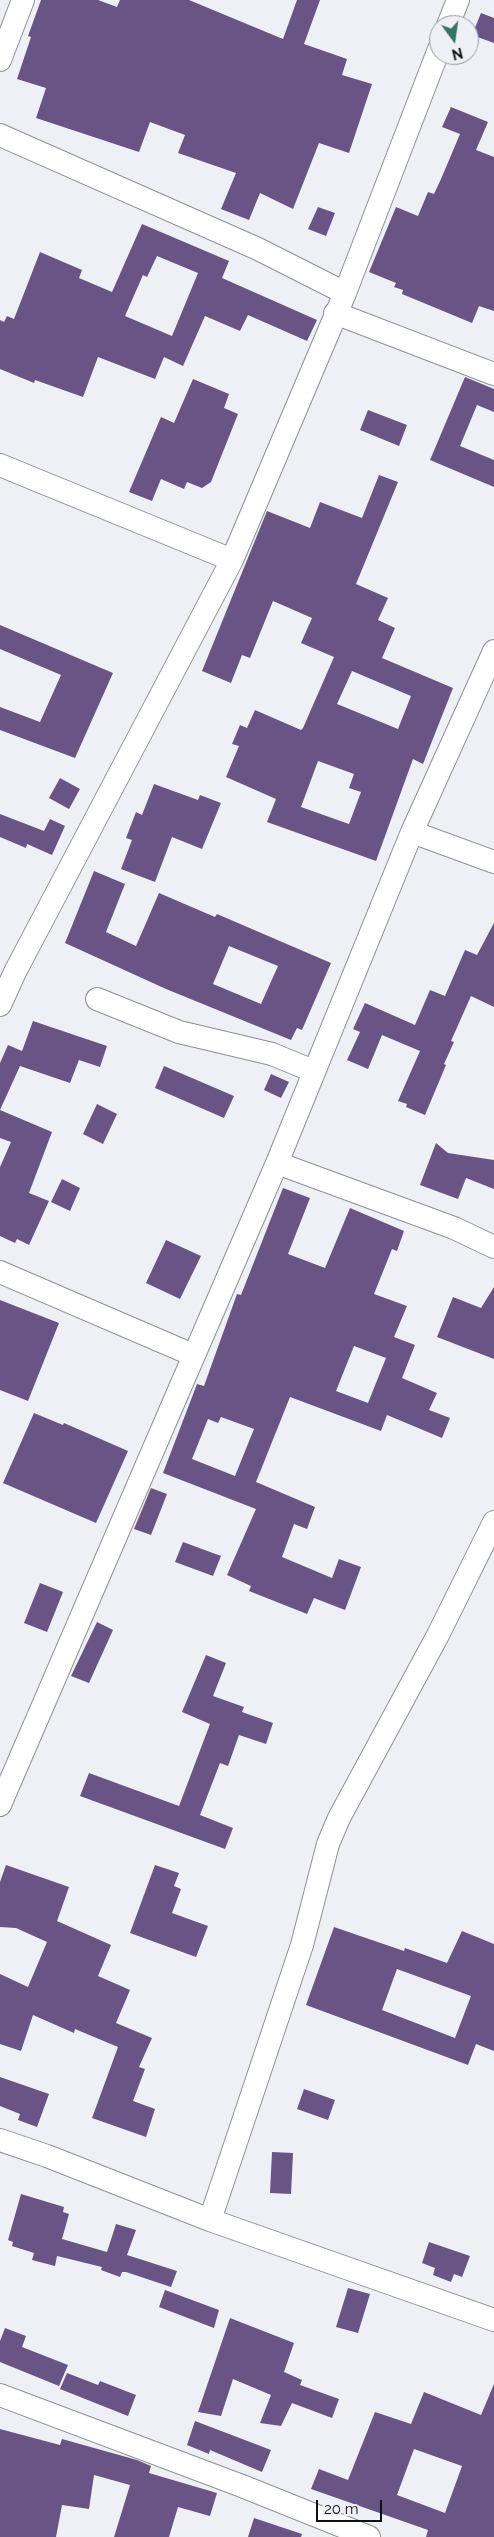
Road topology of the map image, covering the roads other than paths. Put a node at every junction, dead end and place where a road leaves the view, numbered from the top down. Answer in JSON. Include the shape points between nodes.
{"nodes":[{"id":1,"x":23,"y":0,"type":"edge"},
{"id":2,"x":458,"y":0,"type":"edge"},
{"id":3,"x":452,"y":15,"type":"edge"},
{"id":4,"x":0,"y":60,"type":"edge"},
{"id":5,"x":433,"y":65,"type":"edge"},
{"id":6,"x":0,"y":135,"type":"edge"},
{"id":7,"x":340,"y":303,"type":"junction"},
{"id":8,"x":494,"y":374,"type":"edge"},
{"id":9,"x":0,"y":465,"type":"edge"},
{"id":10,"x":232,"y":560,"type":"junction"},
{"id":11,"x":494,"y":651,"type":"edge"},
{"id":12,"x":412,"y":832,"type":"junction"},
{"id":13,"x":494,"y":862,"type":"edge"},
{"id":14,"x":7,"y":968,"type":"edge"},
{"id":15,"x":97,"y":999,"type":"dead end"},
{"id":16,"x":0,"y":1005,"type":"edge"},
{"id":17,"x":313,"y":1071,"type":"junction"},
{"id":18,"x":277,"y":1163,"type":"junction"},
{"id":19,"x":494,"y":1248,"type":"edge"},
{"id":20,"x":0,"y":1272,"type":"edge"},
{"id":21,"x":193,"y":1355,"type":"junction"},
{"id":22,"x":494,"y":1522,"type":"edge"},
{"id":23,"x":0,"y":1805,"type":"edge"},
{"id":24,"x":0,"y":2140,"type":"edge"},
{"id":25,"x":210,"y":2220,"type":"junction"},
{"id":26,"x":494,"y":2320,"type":"edge"},
{"id":27,"x":0,"y":2395,"type":"edge"},
{"id":28,"x":369,"y":2537,"type":"edge"}],
"edges":[{"from":1,"to":4,"type":"street"},
{"from":2,"to":3,"type":"street"},
{"from":5,"to":7,"type":"street"},
{"from":6,"to":7,"type":"street","via":[[258,249]]},
{"from":7,"to":8,"type":"street"},
{"from":7,"to":10,"type":"street"},
{"from":9,"to":10,"type":"street"},
{"from":10,"to":14,"type":"street"},
{"from":11,"to":12,"type":"street"},
{"from":12,"to":13,"type":"street"},
{"from":12,"to":17,"type":"street"},
{"from":14,"to":16,"type":"street"},
{"from":15,"to":17,"type":"street","via":[[179,1032],[272,1054]]},
{"from":17,"to":18,"type":"street"},
{"from":18,"to":19,"type":"street","via":[[444,1225]]},
{"from":18,"to":21,"type":"street"},
{"from":20,"to":21,"type":"street"},
{"from":21,"to":23,"type":"street"},
{"from":22,"to":25,"type":"street","via":[[328,1844],[302,1945]]},
{"from":24,"to":25,"type":"street"},
{"from":25,"to":26,"type":"street"},
{"from":27,"to":28,"type":"street"}]}
